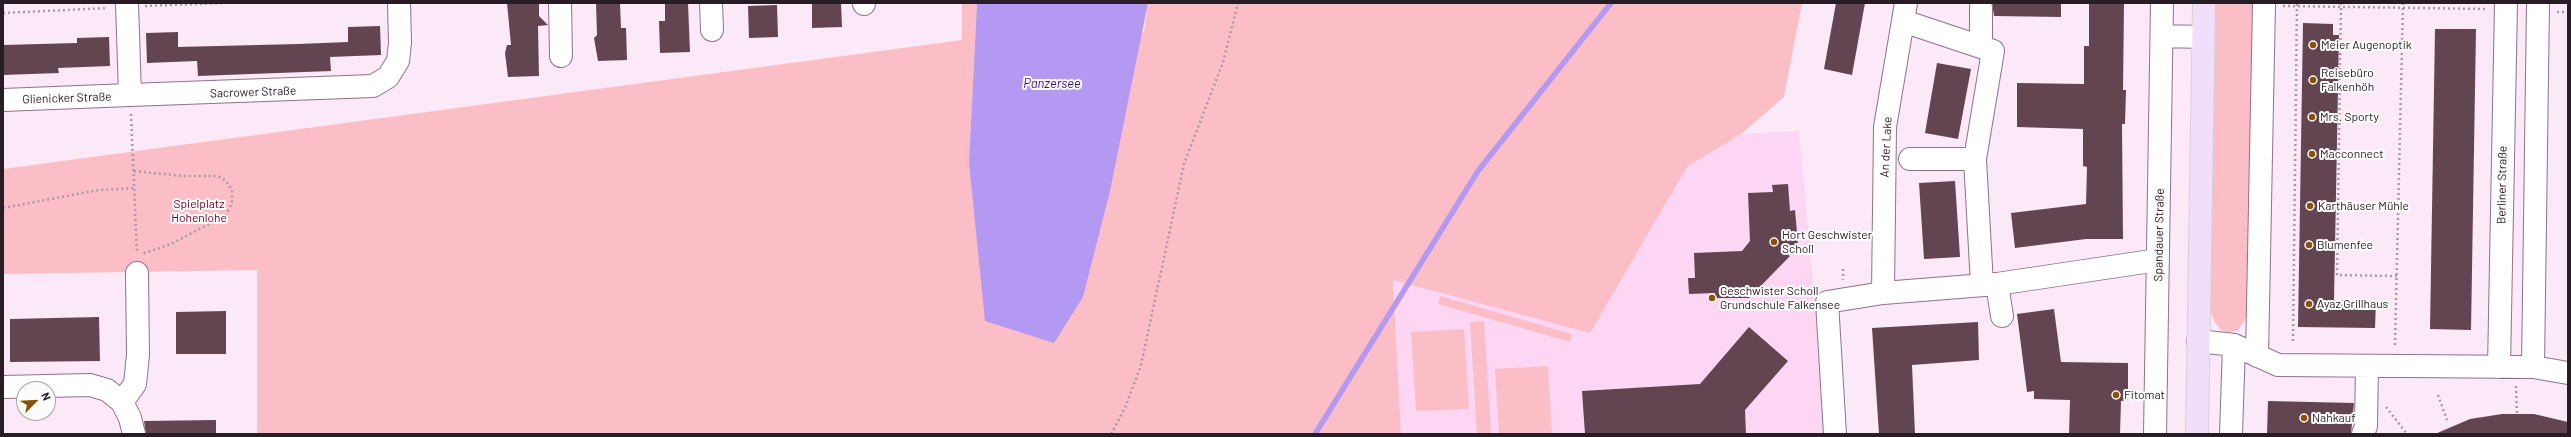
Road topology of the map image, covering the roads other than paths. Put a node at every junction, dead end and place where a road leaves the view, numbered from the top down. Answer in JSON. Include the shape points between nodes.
{"nodes":[{"id":1,"x":399,"y":3,"type":"edge"},
{"id":2,"x":560,"y":3,"type":"edge"},
{"id":3,"x":711,"y":3,"type":"edge"},
{"id":4,"x":2162,"y":3,"type":"edge"},
{"id":5,"x":2204,"y":3,"type":"edge"},
{"id":6,"x":2264,"y":4,"type":"edge"},
{"id":7,"x":127,"y":5,"type":"edge"},
{"id":8,"x":2506,"y":6,"type":"edge"},
{"id":9,"x":1981,"y":7,"type":"dead end"},
{"id":10,"x":2538,"y":7,"type":"edge"},
{"id":11,"x":1904,"y":12,"type":"edge"},
{"id":12,"x":712,"y":30,"type":"dead end"},
{"id":13,"x":2162,"y":36,"type":"junction"},
{"id":14,"x":2204,"y":37,"type":"junction"},
{"id":15,"x":1981,"y":47,"type":"junction"},
{"id":16,"x":561,"y":56,"type":"dead end"},
{"id":17,"x":130,"y":95,"type":"junction"},
{"id":18,"x":3,"y":100,"type":"edge"},
{"id":19,"x":1910,"y":159,"type":"dead end"},
{"id":20,"x":1975,"y":159,"type":"junction"},
{"id":21,"x":2158,"y":260,"type":"junction"},
{"id":22,"x":137,"y":274,"type":"dead end"},
{"id":23,"x":1990,"y":284,"type":"junction"},
{"id":24,"x":1883,"y":293,"type":"junction"},
{"id":25,"x":2002,"y":316,"type":"dead end"},
{"id":26,"x":2198,"y":341,"type":"junction"},
{"id":27,"x":2234,"y":345,"type":"junction"},
{"id":28,"x":2257,"y":356,"type":"junction"},
{"id":29,"x":2367,"y":366,"type":"junction"},
{"id":30,"x":2516,"y":367,"type":"junction"},
{"id":31,"x":2568,"y":373,"type":"edge"},
{"id":32,"x":3,"y":387,"type":"edge"},
{"id":33,"x":122,"y":402,"type":"junction"},
{"id":34,"x":134,"y":434,"type":"edge"},
{"id":35,"x":1835,"y":434,"type":"edge"},
{"id":36,"x":2155,"y":434,"type":"edge"},
{"id":37,"x":2197,"y":434,"type":"edge"},
{"id":38,"x":2231,"y":434,"type":"edge"},
{"id":39,"x":2363,"y":434,"type":"edge"}],
"edges":[{"from":1,"to":17,"type":"street","name":"Sacrower Straße","via":[[398,61],[388,77],[373,86]]},
{"from":2,"to":16,"type":"street"},
{"from":3,"to":12,"type":"street"},
{"from":4,"to":13,"type":"street","name":"Spandauer Straße"},
{"from":5,"to":14,"type":"main road"},
{"from":6,"to":28,"type":"street"},
{"from":7,"to":17,"type":"street"},
{"from":8,"to":30,"type":"street","name":"Berliner Straße"},
{"from":9,"to":15,"type":"street"},
{"from":10,"to":30,"type":"street"},
{"from":11,"to":15,"type":"street"},
{"from":11,"to":24,"type":"street","name":"An der Lake","via":[[1885,127]]},
{"from":13,"to":14,"type":"street"},
{"from":13,"to":21,"type":"street","name":"Spandauer Straße"},
{"from":14,"to":26,"type":"main road"},
{"from":15,"to":20,"type":"street","via":[[1993,51]]},
{"from":17,"to":18,"type":"street","name":"Glienicker Straße"},
{"from":19,"to":20,"type":"street"},
{"from":20,"to":23,"type":"street"},
{"from":21,"to":23,"type":"street"},
{"from":21,"to":36,"type":"street","name":"Spandauer Straße"},
{"from":22,"to":33,"type":"street","via":[[138,355],[135,384]]},
{"from":23,"to":24,"type":"street"},
{"from":23,"to":25,"type":"street"},
{"from":24,"to":35,"type":"street","via":[[1827,302]]},
{"from":26,"to":27,"type":"street"},
{"from":26,"to":37,"type":"main road"},
{"from":27,"to":28,"type":"street"},
{"from":27,"to":38,"type":"street"},
{"from":28,"to":29,"type":"street","via":[[2278,365]]},
{"from":29,"to":30,"type":"street"},
{"from":29,"to":39,"type":"street","via":[[2366,426]]},
{"from":30,"to":31,"type":"street"},
{"from":32,"to":33,"type":"street","via":[[90,385],[107,390]]},
{"from":33,"to":34,"type":"street"}]}
